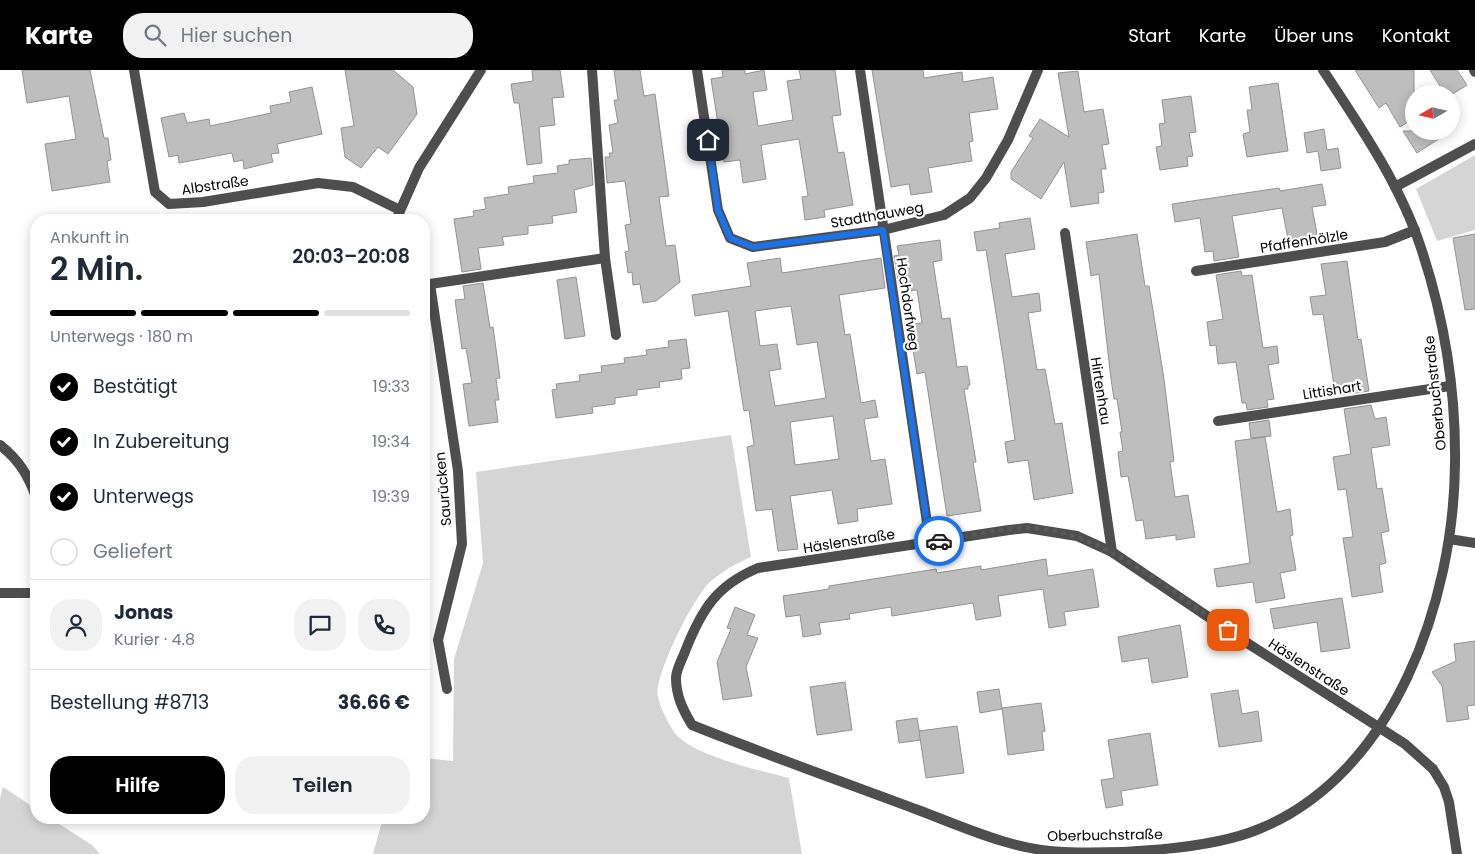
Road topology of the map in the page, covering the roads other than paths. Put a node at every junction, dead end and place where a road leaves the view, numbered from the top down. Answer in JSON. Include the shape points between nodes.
{"nodes":[{"id":1,"x":134,"y":70,"type":"edge"},
{"id":2,"x":480,"y":70,"type":"edge"},
{"id":3,"x":592,"y":70,"type":"edge"},
{"id":4,"x":698,"y":70,"type":"edge"},
{"id":5,"x":860,"y":70,"type":"edge"},
{"id":6,"x":1038,"y":70,"type":"edge"},
{"id":7,"x":1323,"y":70,"type":"edge"},
{"id":8,"x":1475,"y":144,"type":"edge"},
{"id":9,"x":1395,"y":187,"type":"junction"},
{"id":10,"x":396,"y":214,"type":"edge"},
{"id":11,"x":398,"y":214,"type":"edge"},
{"id":12,"x":883,"y":230,"type":"junction"},
{"id":13,"x":1415,"y":230,"type":"junction"},
{"id":14,"x":1065,"y":233,"type":"dead end"},
{"id":15,"x":605,"y":258,"type":"junction"},
{"id":16,"x":1196,"y":271,"type":"dead end"},
{"id":17,"x":430,"y":283,"type":"edge"},
{"id":18,"x":430,"y":301,"type":"edge"},
{"id":19,"x":616,"y":335,"type":"dead end"},
{"id":20,"x":1450,"y":386,"type":"junction"},
{"id":21,"x":1218,"y":421,"type":"dead end"},
{"id":22,"x":0,"y":445,"type":"edge"},
{"id":23,"x":30,"y":481,"type":"edge"},
{"id":24,"x":1449,"y":539,"type":"junction"},
{"id":25,"x":930,"y":543,"type":"junction"},
{"id":26,"x":1475,"y":543,"type":"edge"},
{"id":27,"x":1112,"y":552,"type":"junction"},
{"id":28,"x":30,"y":592,"type":"edge"},
{"id":29,"x":0,"y":594,"type":"edge"},
{"id":30,"x":447,"y":689,"type":"dead end"},
{"id":31,"x":692,"y":725,"type":"joint"},
{"id":32,"x":1380,"y":727,"type":"junction"},
{"id":33,"x":1457,"y":854,"type":"edge"}],
"edges":[{"from":1,"to":10,"type":"street","name":"Albstraße","via":[[155,192],[169,204],[203,202],[318,183],[354,187]]},
{"from":2,"to":11,"type":"street","name":"Albstraße","via":[[419,168]]},
{"from":3,"to":15,"type":"street"},
{"from":4,"to":12,"type":"street","name":"Stadthauweg","via":[[718,210],[730,238],[753,247]]},
{"from":5,"to":12,"type":"street","name":"Hochdorfweg"},
{"from":6,"to":12,"type":"street","name":"Stadthauweg","via":[[1008,140],[970,198],[944,215]]},
{"from":7,"to":9,"type":"street","name":"Oberbuchstraße"},
{"from":8,"to":9,"type":"street"},
{"from":9,"to":13,"type":"street","name":"Oberbuchstraße"},
{"from":12,"to":25,"type":"street","name":"Hochdorfweg"},
{"from":13,"to":16,"type":"street","name":"Pfaffenhölzle","via":[[1385,242]]},
{"from":13,"to":20,"type":"street","name":"Oberbuchstraße","via":[[1439,307]]},
{"from":14,"to":27,"type":"street","name":"Hirtenhau"},
{"from":15,"to":17,"type":"street","name":"Saurücken"},
{"from":15,"to":19,"type":"street"},
{"from":18,"to":30,"type":"street","name":"Saurücken","via":[[458,471],[462,544],[438,640]]},
{"from":20,"to":21,"type":"street","name":"Littishart"},
{"from":20,"to":24,"type":"street","name":"Oberbuchstraße","via":[[1456,466]]},
{"from":22,"to":23,"type":"street","via":[[16,459]]},
{"from":24,"to":26,"type":"street"},
{"from":24,"to":32,"type":"street","name":"Oberbuchstraße","via":[[1436,600],[1415,663]]},
{"from":25,"to":27,"type":"street","name":"Häslenstraße","via":[[1027,528],[1077,536]]},
{"from":25,"to":31,"type":"street","name":"Häslenstraße","via":[[758,568],[716,593],[696,623],[676,676],[677,694]]},
{"from":27,"to":32,"type":"street","name":"Häslenstraße","via":[[1308,683]]},
{"from":28,"to":29,"type":"street"},
{"from":31,"to":32,"type":"street","name":"Oberbuchstraße","via":[[998,841],[1035,850],[1068,852],[1182,847],[1258,830],[1288,815],[1317,794],[1346,768]]},
{"from":32,"to":33,"type":"street","via":[[1434,769],[1449,802]]}]}
